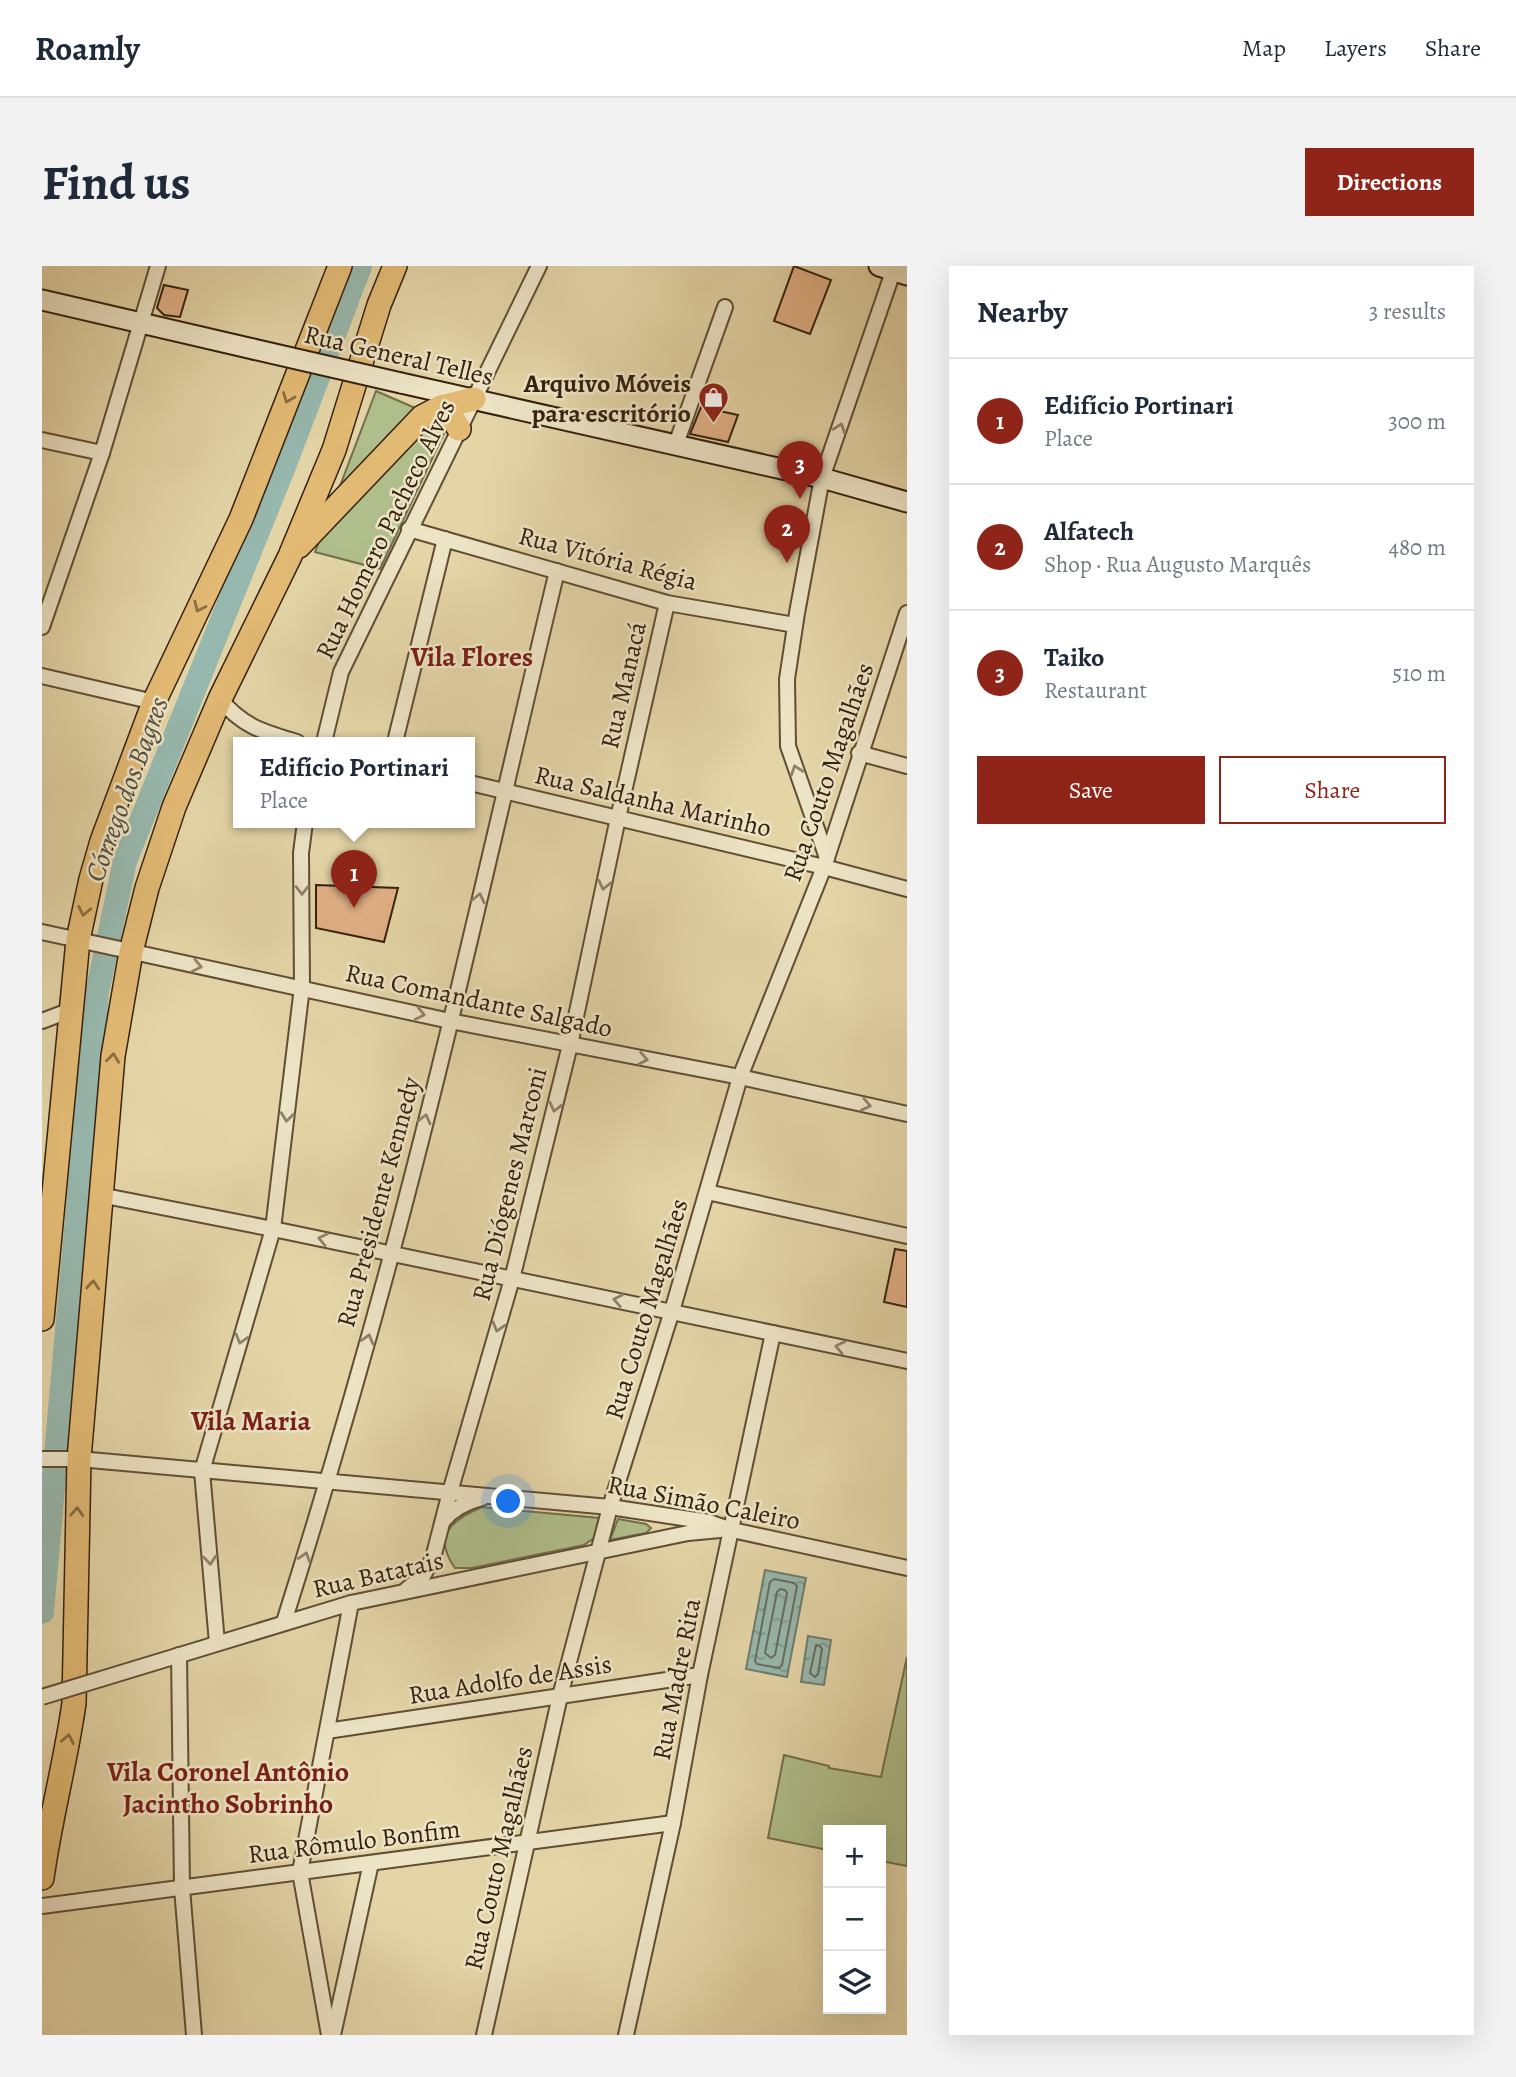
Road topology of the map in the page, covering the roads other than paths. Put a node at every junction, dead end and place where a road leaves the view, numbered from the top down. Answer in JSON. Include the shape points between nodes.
{"nodes":[{"id":1,"x":158,"y":266,"type":"edge"},
{"id":2,"x":340,"y":266,"type":"edge"},
{"id":3,"x":395,"y":266,"type":"edge"},
{"id":4,"x":539,"y":266,"type":"edge"},
{"id":5,"x":893,"y":270,"type":"edge"},
{"id":6,"x":42,"y":300,"type":"edge"},
{"id":7,"x":724,"y":307,"type":"dead end"},
{"id":8,"x":142,"y":322,"type":"junction"},
{"id":9,"x":474,"y":399,"type":"junction"},
{"id":10,"x":440,"y":407,"type":"junction"},
{"id":11,"x":459,"y":429,"type":"junction"},
{"id":12,"x":42,"y":440,"type":"edge"},
{"id":13,"x":676,"y":444,"type":"junction"},
{"id":14,"x":102,"y":453,"type":"junction"},
{"id":15,"x":822,"y":478,"type":"junction"},
{"id":16,"x":907,"y":502,"type":"edge"},
{"id":17,"x":410,"y":529,"type":"junction"},
{"id":18,"x":445,"y":539,"type":"junction"},
{"id":19,"x":290,"y":556,"type":"junction"},
{"id":20,"x":557,"y":571,"type":"junction"},
{"id":21,"x":667,"y":603,"type":"junction"},
{"id":22,"x":907,"y":613,"type":"edge"},
{"id":23,"x":795,"y":625,"type":"junction"},
{"id":24,"x":42,"y":627,"type":"edge"},
{"id":25,"x":42,"y":676,"type":"edge"},
{"id":26,"x":220,"y":699,"type":"junction"},
{"id":27,"x":154,"y":702,"type":"junction"},
{"id":28,"x":283,"y":737,"type":"edge"},
{"id":29,"x":325,"y":737,"type":"edge"},
{"id":30,"x":396,"y":737,"type":"edge"},
{"id":31,"x":859,"y":753,"type":"junction"},
{"id":32,"x":907,"y":766,"type":"edge"},
{"id":33,"x":475,"y":784,"type":"edge"},
{"id":34,"x":504,"y":791,"type":"junction"},
{"id":35,"x":618,"y":818,"type":"junction"},
{"id":36,"x":303,"y":828,"type":"edge"},
{"id":37,"x":825,"y":862,"type":"junction"},
{"id":38,"x":907,"y":889,"type":"edge"},
{"id":39,"x":42,"y":932,"type":"edge"},
{"id":40,"x":86,"y":941,"type":"junction"},
{"id":41,"x":126,"y":951,"type":"junction"},
{"id":42,"x":302,"y":987,"type":"junction"},
{"id":43,"x":71,"y":1010,"type":"junction"},
{"id":44,"x":42,"y":1021,"type":"edge"},
{"id":45,"x":450,"y":1021,"type":"junction"},
{"id":46,"x":570,"y":1045,"type":"junction"},
{"id":47,"x":740,"y":1077,"type":"junction"},
{"id":48,"x":907,"y":1114,"type":"edge"},
{"id":49,"x":48,"y":1183,"type":"edge"},
{"id":50,"x":707,"y":1192,"type":"junction"},
{"id":51,"x":100,"y":1195,"type":"junction"},
{"id":52,"x":273,"y":1228,"type":"junction"},
{"id":53,"x":907,"y":1236,"type":"edge"},
{"id":54,"x":391,"y":1254,"type":"junction"},
{"id":55,"x":512,"y":1279,"type":"junction"},
{"id":56,"x":672,"y":1311,"type":"junction"},
{"id":57,"x":42,"y":1319,"type":"edge"},
{"id":58,"x":773,"y":1333,"type":"junction"},
{"id":59,"x":907,"y":1361,"type":"edge"},
{"id":60,"x":43,"y":1458,"type":"edge"},
{"id":61,"x":75,"y":1459,"type":"junction"},
{"id":62,"x":202,"y":1471,"type":"junction"},
{"id":63,"x":328,"y":1480,"type":"junction"},
{"id":64,"x":426,"y":1490,"type":"junction"},
{"id":65,"x":450,"y":1492,"type":"junction"},
{"id":66,"x":490,"y":1496,"type":"junction"},
{"id":67,"x":611,"y":1507,"type":"junction"},
{"id":68,"x":443,"y":1517,"type":"junction"},
{"id":69,"x":732,"y":1530,"type":"junction"},
{"id":70,"x":599,"y":1551,"type":"junction"},
{"id":71,"x":433,"y":1558,"type":"junction"},
{"id":72,"x":907,"y":1567,"type":"edge"},
{"id":73,"x":450,"y":1582,"type":"junction"},
{"id":74,"x":406,"y":1590,"type":"junction"},
{"id":75,"x":351,"y":1603,"type":"junction"},
{"id":76,"x":284,"y":1622,"type":"junction"},
{"id":77,"x":217,"y":1643,"type":"junction"},
{"id":78,"x":179,"y":1655,"type":"junction"},
{"id":79,"x":700,"y":1675,"type":"junction"},
{"id":80,"x":560,"y":1696,"type":"junction"},
{"id":81,"x":42,"y":1697,"type":"edge"},
{"id":82,"x":327,"y":1731,"type":"junction"},
{"id":83,"x":673,"y":1823,"type":"junction"},
{"id":84,"x":526,"y":1843,"type":"junction"},
{"id":85,"x":371,"y":1863,"type":"junction"},
{"id":86,"x":300,"y":1872,"type":"junction"},
{"id":87,"x":42,"y":1878,"type":"edge"},
{"id":88,"x":182,"y":1888,"type":"junction"},
{"id":89,"x":42,"y":1906,"type":"edge"},
{"id":90,"x":194,"y":2035,"type":"edge"},
{"id":91,"x":331,"y":2035,"type":"edge"},
{"id":92,"x":484,"y":2035,"type":"edge"},
{"id":93,"x":626,"y":2035,"type":"edge"}],
"edges":[{"from":1,"to":8,"type":"street"},
{"from":2,"to":27,"type":"main road","one_way":true,"via":[[241,519]]},
{"from":3,"to":19,"type":"main road","via":[[334,450]]},
{"from":4,"to":9,"type":"street","name":"Rua Homero Pacheco Alves"},
{"from":15,"to":5,"type":"street","one_way":true},
{"from":6,"to":8,"type":"street","name":"Rua General Telles"},
{"from":7,"to":13,"type":"street"},
{"from":8,"to":9,"type":"street","name":"Rua General Telles","bridge":true},
{"from":8,"to":14,"type":"street"},
{"from":9,"to":10,"type":"main road"},
{"from":9,"to":11,"type":"street","name":"Rua Homero Pacheco Alves"},
{"from":9,"to":13,"type":"street","name":"Rua General Telles"},
{"from":10,"to":11,"type":"main road","via":[[452,415]]},
{"from":10,"to":19,"type":"main road","via":[[422,417]]},
{"from":11,"to":17,"type":"street","name":"Rua Homero Pacheco Alves"},
{"from":12,"to":14,"type":"street"},
{"from":13,"to":15,"type":"street","name":"Rua General Telles"},
{"from":14,"to":24,"type":"street"},
{"from":15,"to":16,"type":"street","name":"Rua General Telles"},
{"from":15,"to":23,"type":"street"},
{"from":17,"to":18,"type":"street","name":"Rua Vitória Régia"},
{"from":17,"to":29,"type":"street","name":"Rua Homero Pacheco Alves","via":[[341,672]]},
{"from":18,"to":20,"type":"street","name":"Rua Vitória Régia"},
{"from":18,"to":30,"type":"street"},
{"from":19,"to":26,"type":"main road"},
{"from":20,"to":21,"type":"street","name":"Rua Vitória Régia"},
{"from":20,"to":34,"type":"street","name":"Rua Presidente Kennedy"},
{"from":21,"to":23,"type":"street","name":"Rua Vitória Régia"},
{"from":21,"to":35,"type":"street","name":"Rua Manacá"},
{"from":22,"to":31,"type":"street","name":"Rua Couto Magalhães"},
{"from":37,"to":23,"type":"street","one_way":true,"via":[[788,746],[787,679]]},
{"from":25,"to":27,"type":"street"},
{"from":26,"to":28,"type":"street","via":[[246,724]]},
{"from":26,"to":41,"type":"main road","via":[[174,807]]},
{"from":27,"to":40,"type":"main road","one_way":true,"via":[[91,878]]},
{"from":31,"to":32,"type":"street"},
{"from":31,"to":37,"type":"street","name":"Rua Couto Magalhães"},
{"from":33,"to":34,"type":"street","name":"Rua Saldanha Marinho"},
{"from":34,"to":35,"type":"street","name":"Rua Saldanha Marinho"},
{"from":45,"to":34,"type":"street","name":"Rua Presidente Kennedy","one_way":true},
{"from":35,"to":37,"type":"street","name":"Rua Saldanha Marinho"},
{"from":35,"to":46,"type":"street","name":"Rua Diógenes Marconi","one_way":true},
{"from":36,"to":42,"type":"street","one_way":true},
{"from":37,"to":38,"type":"street","name":"Rua Saldanha Marinho"},
{"from":37,"to":47,"type":"street","name":"Rua Couto Magalhães"},
{"from":39,"to":40,"type":"street","name":"Rua Comandante Salgado"},
{"from":40,"to":41,"type":"street","name":"Rua Comandante Salgado"},
{"from":40,"to":43,"type":"main road"},
{"from":41,"to":42,"type":"street","name":"Rua Comandante Salgado","one_way":true},
{"from":51,"to":41,"type":"main road","one_way":true},
{"from":42,"to":45,"type":"street","name":"Rua Comandante Salgado","one_way":true},
{"from":42,"to":52,"type":"street","one_way":true},
{"from":43,"to":44,"type":"street"},
{"from":43,"to":49,"type":"main road"},
{"from":45,"to":46,"type":"street","name":"Rua Comandante Salgado"},
{"from":54,"to":45,"type":"street","name":"Rua Presidente Kennedy","one_way":true},
{"from":46,"to":47,"type":"street","name":"Rua Comandante Salgado","one_way":true},
{"from":46,"to":55,"type":"street","name":"Rua Diógenes Marconi","one_way":true},
{"from":47,"to":48,"type":"street","name":"Rua Comandante Salgado","one_way":true},
{"from":47,"to":50,"type":"street","name":"Rua Couto Magalhães"},
{"from":49,"to":57,"type":"main road"},
{"from":50,"to":53,"type":"street"},
{"from":50,"to":56,"type":"street","name":"Rua Couto Magalhães"},
{"from":51,"to":52,"type":"street"},
{"from":61,"to":51,"type":"main road","one_way":true},
{"from":54,"to":52,"type":"street","one_way":true},
{"from":52,"to":62,"type":"street","one_way":true},
{"from":54,"to":55,"type":"street"},
{"from":63,"to":54,"type":"street","name":"Rua Presidente Kennedy","one_way":true},
{"from":56,"to":55,"type":"street","one_way":true},
{"from":55,"to":65,"type":"street","name":"Rua Diógenes Marconi","one_way":true},
{"from":56,"to":58,"type":"street"},
{"from":56,"to":67,"type":"street","name":"Rua Couto Magalhães"},
{"from":59,"to":58,"type":"street","one_way":true},
{"from":58,"to":69,"type":"street","name":"Rua Madre Rita"},
{"from":60,"to":61,"type":"street","name":"Rua Simão Caleiro"},
{"from":61,"to":62,"type":"street","name":"Rua Simão Caleiro"},
{"from":87,"to":61,"type":"main road","one_way":true,"via":[[74,1703]]},
{"from":62,"to":63,"type":"street","name":"Rua Simão Caleiro"},
{"from":62,"to":77,"type":"street","one_way":true},
{"from":63,"to":64,"type":"street","name":"Rua Simão Caleiro"},
{"from":76,"to":63,"type":"street","name":"Rua Presidente Kennedy","one_way":true},
{"from":64,"to":65,"type":"street","name":"Rua Simão Caleiro"},
{"from":64,"to":68,"type":"street","via":[[438,1497]]},
{"from":65,"to":66,"type":"street","name":"Rua Simão Caleiro"},
{"from":65,"to":68,"type":"street","name":"Rua Diógenes Marconi"},
{"from":66,"to":67,"type":"street","name":"Rua Simão Caleiro"},
{"from":66,"to":68,"type":"street","name":"Rua Simão Caleiro"},
{"from":67,"to":69,"type":"street","name":"Rua Simão Caleiro","via":[[709,1522]]},
{"from":67,"to":70,"type":"street","name":"Rua Couto Magalhães"},
{"from":68,"to":71,"type":"street","name":"Rua Diógenes Marconi"},
{"from":69,"to":70,"type":"street","name":"Rua Batatais","via":[[688,1533]]},
{"from":69,"to":72,"type":"street","name":"Rua Simão Caleiro"},
{"from":69,"to":79,"type":"street","name":"Rua Madre Rita"},
{"from":70,"to":73,"type":"street","name":"Rua Batatais"},
{"from":70,"to":80,"type":"street","name":"Rua Couto Magalhães"},
{"from":71,"to":73,"type":"street","via":[[439,1574]]},
{"from":71,"to":74,"type":"street","name":"Rua Diógenes Marconi","via":[[423,1576]]},
{"from":73,"to":74,"type":"street","name":"Rua Batatais"},
{"from":74,"to":75,"type":"street","name":"Rua Batatais"},
{"from":75,"to":76,"type":"street","name":"Rua Batatais"},
{"from":75,"to":82,"type":"street"},
{"from":76,"to":77,"type":"street","name":"Rua Batatais"},
{"from":77,"to":78,"type":"street","name":"Rua Batatais"},
{"from":78,"to":81,"type":"street","name":"Rua Batatais","bridge":true},
{"from":78,"to":88,"type":"street"},
{"from":79,"to":80,"type":"street","name":"Rua Adolfo de Assis"},
{"from":79,"to":83,"type":"street","name":"Rua Madre Rita"},
{"from":80,"to":82,"type":"street","name":"Rua Adolfo de Assis"},
{"from":80,"to":84,"type":"street","name":"Rua Couto Magalhães"},
{"from":82,"to":86,"type":"street"},
{"from":83,"to":84,"type":"street","name":"Rua Rômulo Bonfim"},
{"from":83,"to":93,"type":"street","name":"Rua Madre Rita"},
{"from":84,"to":85,"type":"street","name":"Rua Rômulo Bonfim"},
{"from":84,"to":92,"type":"street","name":"Rua Couto Magalhães"},
{"from":85,"to":86,"type":"street","name":"Rua Rômulo Bonfim"},
{"from":85,"to":91,"type":"street"},
{"from":86,"to":88,"type":"street","name":"Rua Rômulo Bonfim"},
{"from":86,"to":91,"type":"street"},
{"from":88,"to":89,"type":"street","name":"Rua Rômulo Bonfim"},
{"from":88,"to":90,"type":"street"}]}
